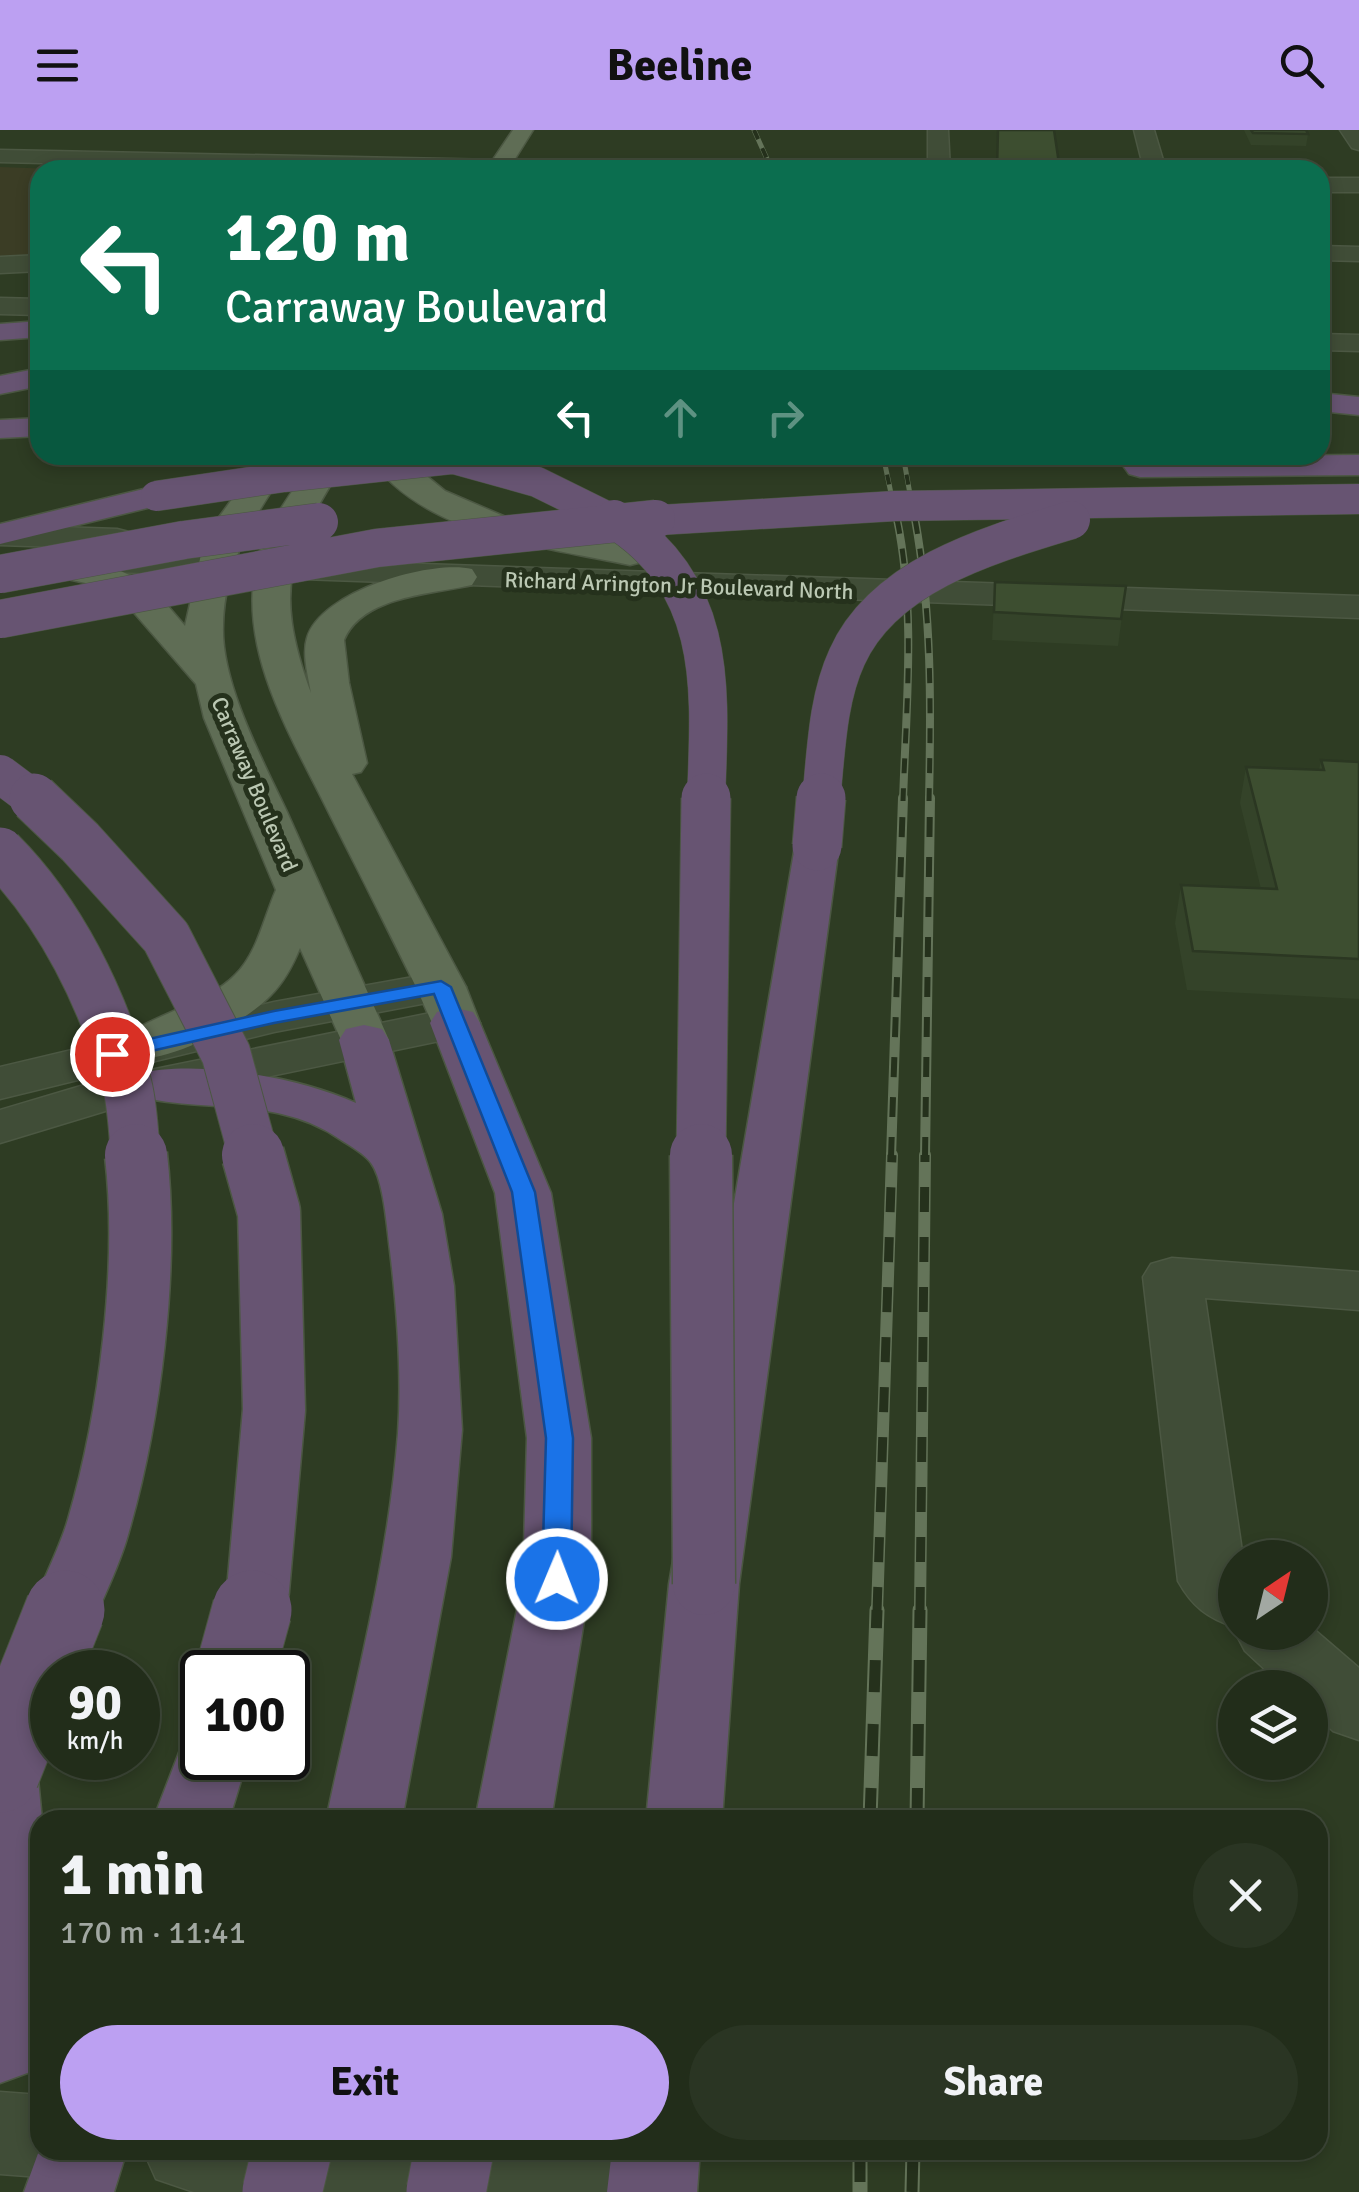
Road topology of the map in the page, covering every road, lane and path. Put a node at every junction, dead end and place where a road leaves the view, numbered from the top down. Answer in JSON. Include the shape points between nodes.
{"nodes":[{"id":1,"x":938,"y":130,"type":"edge"},
{"id":2,"x":1144,"y":130,"type":"edge"},
{"id":3,"x":1350,"y":130,"type":"edge"},
{"id":4,"x":514,"y":134,"type":"edge"},
{"id":5,"x":306,"y":144,"type":"dead end"},
{"id":6,"x":1359,"y":144,"type":"edge"},
{"id":7,"x":9,"y":145,"type":"edge"},
{"id":8,"x":75,"y":158,"type":"junction"},
{"id":9,"x":182,"y":160,"type":"edge"},
{"id":10,"x":290,"y":160,"type":"edge"},
{"id":11,"x":304,"y":160,"type":"edge"},
{"id":12,"x":470,"y":160,"type":"edge"},
{"id":13,"x":502,"y":160,"type":"edge"},
{"id":14,"x":938,"y":160,"type":"edge"},
{"id":15,"x":1153,"y":160,"type":"edge"},
{"id":16,"x":1330,"y":185,"type":"edge"},
{"id":17,"x":1359,"y":186,"type":"edge"},
{"id":18,"x":1330,"y":254,"type":"edge"},
{"id":19,"x":1359,"y":254,"type":"edge"},
{"id":20,"x":30,"y":264,"type":"edge"},
{"id":21,"x":0,"y":265,"type":"edge"},
{"id":22,"x":0,"y":282,"type":"edge"},
{"id":23,"x":30,"y":284,"type":"edge"},
{"id":24,"x":0,"y":306,"type":"edge"},
{"id":25,"x":30,"y":307,"type":"edge"},
{"id":26,"x":0,"y":332,"type":"edge"},
{"id":27,"x":1330,"y":342,"type":"edge"},
{"id":28,"x":1359,"y":343,"type":"edge"},
{"id":29,"x":30,"y":347,"type":"edge"},
{"id":30,"x":30,"y":352,"type":"edge"},
{"id":31,"x":0,"y":354,"type":"edge"},
{"id":32,"x":30,"y":358,"type":"edge"},
{"id":33,"x":0,"y":385,"type":"edge"},
{"id":34,"x":1330,"y":387,"type":"edge"},
{"id":35,"x":1359,"y":388,"type":"edge"},
{"id":36,"x":1359,"y":406,"type":"edge"},
{"id":37,"x":30,"y":416,"type":"edge"},
{"id":38,"x":1330,"y":416,"type":"edge"},
{"id":39,"x":0,"y":420,"type":"edge"},
{"id":40,"x":1330,"y":420,"type":"edge"},
{"id":41,"x":1359,"y":425,"type":"edge"},
{"id":42,"x":30,"y":428,"type":"edge"},
{"id":43,"x":0,"y":429,"type":"edge"},
{"id":44,"x":273,"y":465,"type":"edge"},
{"id":45,"x":328,"y":465,"type":"edge"},
{"id":46,"x":394,"y":465,"type":"edge"},
{"id":47,"x":397,"y":465,"type":"edge"},
{"id":48,"x":478,"y":465,"type":"edge"},
{"id":49,"x":1359,"y":465,"type":"edge"},
{"id":50,"x":1106,"y":468,"type":"dead end"},
{"id":51,"x":1359,"y":476,"type":"edge"},
{"id":52,"x":617,"y":486,"type":"dead end"},
{"id":53,"x":1359,"y":499,"type":"edge"},
{"id":54,"x":246,"y":504,"type":"junction"},
{"id":55,"x":389,"y":514,"type":"dead end"},
{"id":56,"x":352,"y":518,"type":"dead end"},
{"id":57,"x":0,"y":535,"type":"edge"},
{"id":58,"x":106,"y":538,"type":"junction"},
{"id":59,"x":630,"y":554,"type":"junction"},
{"id":60,"x":218,"y":555,"type":"junction"},
{"id":61,"x":277,"y":557,"type":"junction"},
{"id":62,"x":18,"y":561,"type":"edge"},
{"id":63,"x":0,"y":574,"type":"edge"},
{"id":64,"x":460,"y":577,"type":"junction"},
{"id":65,"x":1359,"y":581,"type":"edge"},
{"id":66,"x":1359,"y":607,"type":"edge"},
{"id":67,"x":0,"y":619,"type":"edge"},
{"id":68,"x":212,"y":678,"type":"junction"},
{"id":69,"x":0,"y":774,"type":"edge"},
{"id":70,"x":357,"y":825,"type":"junction"},
{"id":71,"x":0,"y":852,"type":"edge"},
{"id":72,"x":299,"y":889,"type":"junction"},
{"id":73,"x":448,"y":1005,"type":"junction"},
{"id":74,"x":356,"y":1021,"type":"junction"},
{"id":75,"x":148,"y":1066,"type":"junction"},
{"id":76,"x":0,"y":1083,"type":"edge"},
{"id":77,"x":0,"y":1127,"type":"edge"},
{"id":78,"x":401,"y":1158,"type":"junction"},
{"id":79,"x":1359,"y":1292,"type":"edge"},
{"id":80,"x":704,"y":1584,"type":"junction"},
{"id":81,"x":1218,"y":1586,"type":"edge"},
{"id":82,"x":241,"y":1650,"type":"edge"},
{"id":83,"x":1290,"y":1650,"type":"edge"},
{"id":84,"x":1359,"y":1711,"type":"edge"},
{"id":85,"x":0,"y":1776,"type":"edge"},
{"id":86,"x":204,"y":1780,"type":"edge"},
{"id":87,"x":194,"y":1810,"type":"edge"},
{"id":88,"x":366,"y":1810,"type":"edge"},
{"id":89,"x":515,"y":1810,"type":"edge"},
{"id":90,"x":685,"y":1810,"type":"edge"},
{"id":91,"x":0,"y":2044,"type":"edge"},
{"id":92,"x":0,"y":2133,"type":"edge"},
{"id":93,"x":30,"y":2135,"type":"edge"},
{"id":94,"x":79,"y":2160,"type":"edge"},
{"id":95,"x":290,"y":2160,"type":"edge"},
{"id":96,"x":295,"y":2160,"type":"edge"},
{"id":97,"x":452,"y":2160,"type":"edge"},
{"id":98,"x":655,"y":2160,"type":"edge"},
{"id":99,"x":69,"y":2192,"type":"edge"},
{"id":100,"x":282,"y":2192,"type":"edge"},
{"id":101,"x":446,"y":2192,"type":"edge"},
{"id":102,"x":641,"y":2192,"type":"edge"},
{"id":103,"x":652,"y":2192,"type":"edge"}],
"edges":[{"from":1,"to":14,"type":"street"},
{"from":2,"to":15,"type":"street"},
{"from":3,"to":6,"type":"street"},
{"from":4,"to":13,"type":"main road"},
{"from":5,"to":10,"type":"street"},
{"from":7,"to":8,"type":"street"},
{"from":7,"to":8,"type":"street","via":[[99,140]]},
{"from":8,"to":9,"type":"street"},
{"from":11,"to":12,"type":"street","via":[[376,151]]},
{"from":16,"to":17,"type":"street"},
{"from":18,"to":19,"type":"street"},
{"from":20,"to":21,"type":"street"},
{"from":22,"to":23,"type":"street"},
{"from":24,"to":25,"type":"street"},
{"from":26,"to":29,"type":"highway"},
{"from":27,"to":28,"type":"street"},
{"from":30,"to":31,"type":"highway"},
{"from":32,"to":33,"type":"highway"},
{"from":34,"to":35,"type":"highway"},
{"from":36,"to":38,"type":"highway"},
{"from":37,"to":39,"type":"highway"},
{"from":40,"to":41,"type":"highway"},
{"from":42,"to":43,"type":"highway"},
{"from":44,"to":54,"type":"main road","name":"Carraway Boulevard"},
{"from":45,"to":61,"type":"main road"},
{"from":46,"to":59,"type":"main road","via":[[424,492],[464,512]]},
{"from":47,"to":57,"type":"highway","bridge":true,"via":[[156,496]]},
{"from":48,"to":80,"type":"highway","bridge":true,"via":[[535,480],[613,520],[650,548],[691,604],[702,646]]},
{"from":49,"to":50,"type":"highway"},
{"from":51,"to":80,"type":"highway","bridge":true,"via":[[1192,495],[1011,538],[942,569],[884,606],[852,644],[835,698]]},
{"from":52,"to":55,"type":"highway","bridge":true},
{"from":53,"to":67,"type":"highway","bridge":true,"via":[[720,514],[301,560]]},
{"from":54,"to":58,"type":"main road"},
{"from":54,"to":60,"type":"main road","name":"Carraway Boulevard"},
{"from":56,"to":63,"type":"highway","bridge":true},
{"from":57,"to":58,"type":"street","name":"Richard Arrington Jr Boulevard North"},
{"from":58,"to":60,"type":"street","name":"Richard Arrington Jr Boulevard North"},
{"from":59,"to":61,"type":"street","name":"Richard Arrington Jr Boulevard North"},
{"from":59,"to":65,"type":"street","name":"Richard Arrington Jr Boulevard North"},
{"from":60,"to":61,"type":"street","name":"Richard Arrington Jr Boulevard North"},
{"from":60,"to":62,"type":"street","name":"Richard Arrington Jr Boulevard North"},
{"from":60,"to":68,"type":"main road","name":"Carraway Boulevard","via":[[204,626]]},
{"from":61,"to":64,"type":"street","name":"Richard Arrington Jr Boulevard North"},
{"from":61,"to":70,"type":"main road","via":[[273,629],[281,662],[311,739]]},
{"from":62,"to":68,"type":"main road","via":[[101,576],[136,592]]},
{"from":64,"to":66,"type":"street","name":"Richard Arrington Jr Boulevard North"},
{"from":64,"to":70,"type":"main road","via":[[364,602],[329,630],[326,652]]},
{"from":68,"to":72,"type":"main road","name":"Carraway Boulevard"},
{"from":69,"to":82,"type":"highway","bridge":true,"via":[[80,842],[166,938],[226,1054],[269,1212],[274,1410],[258,1590]]},
{"from":70,"to":73,"type":"main road"},
{"from":71,"to":85,"type":"highway","bridge":true,"via":[[80,958],[128,1083],[142,1210],[128,1387],[98,1528]]},
{"from":72,"to":74,"type":"main road","name":"Carraway Boulevard"},
{"from":72,"to":75,"type":"main road","via":[[265,970]]},
{"from":73,"to":74,"type":"street"},
{"from":73,"to":89,"type":"highway","via":[[524,1192],[559,1438],[557,1579]]},
{"from":74,"to":75,"type":"street"},
{"from":74,"to":78,"type":"highway"},
{"from":75,"to":76,"type":"street"},
{"from":75,"to":77,"type":"street","via":[[70,1104]]},
{"from":75,"to":78,"type":"highway","via":[[221,1088],[290,1097],[349,1121]]},
{"from":78,"to":88,"type":"highway","via":[[424,1286],[430,1430],[417,1557]]},
{"from":79,"to":81,"type":"street","via":[[1172,1277],[1212,1581]]},
{"from":80,"to":90,"type":"highway"},
{"from":83,"to":84,"type":"street"},
{"from":85,"to":91,"type":"highway","via":[[6,1842]]},
{"from":86,"to":87,"type":"highway"},
{"from":92,"to":93,"type":"street"},
{"from":94,"to":99,"type":"highway"},
{"from":95,"to":100,"type":"highway","bridge":true},
{"from":96,"to":102,"type":"street"},
{"from":97,"to":101,"type":"highway","bridge":true},
{"from":98,"to":103,"type":"highway"}]}
